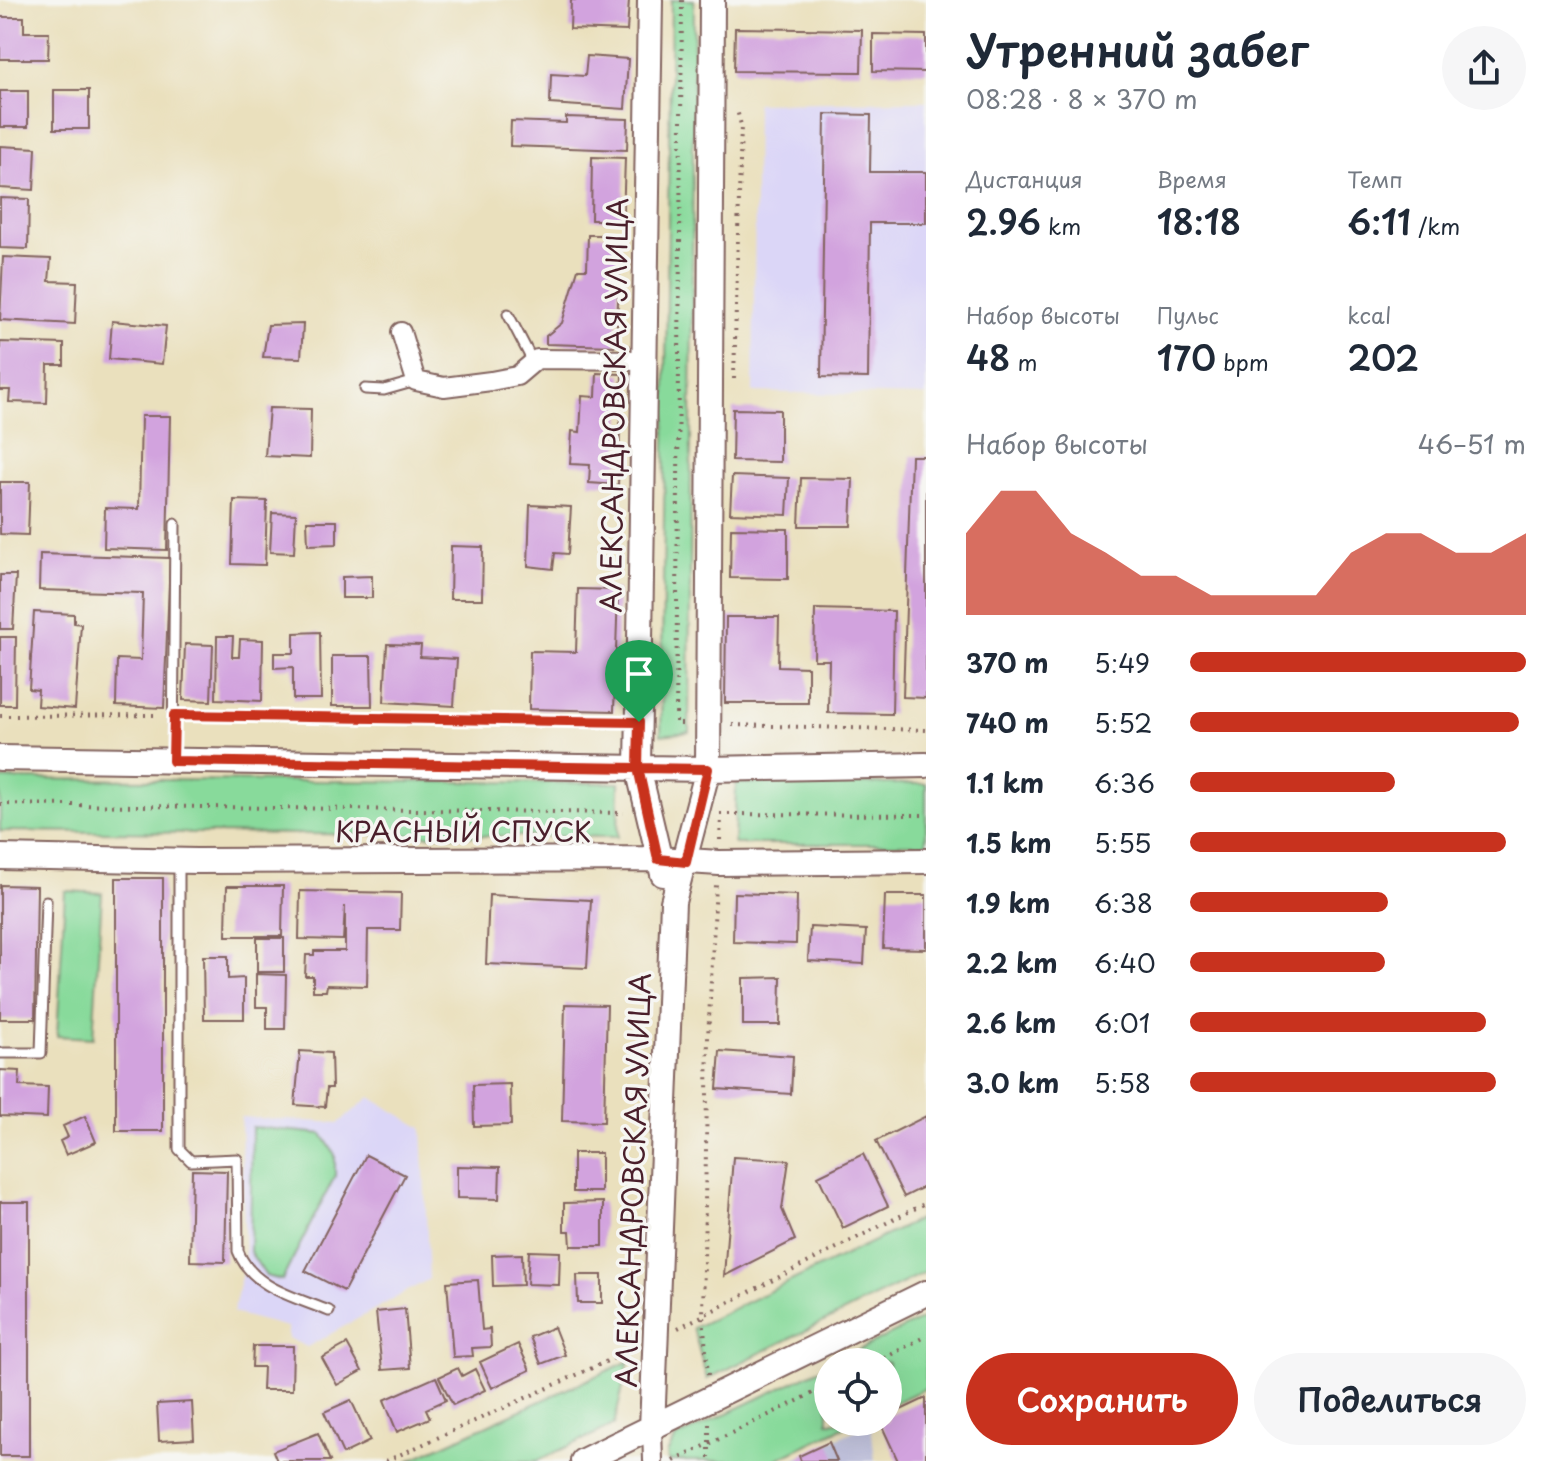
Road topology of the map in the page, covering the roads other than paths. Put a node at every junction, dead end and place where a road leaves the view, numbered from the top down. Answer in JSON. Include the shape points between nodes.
{"nodes":[{"id":1,"x":650,"y":0,"type":"edge"},
{"id":2,"x":712,"y":0,"type":"edge"},
{"id":3,"x":508,"y":314,"type":"dead end"},
{"id":4,"x":401,"y":332,"type":"dead end"},
{"id":5,"x":644,"y":360,"type":"junction"},
{"id":6,"x":533,"y":362,"type":"junction"},
{"id":7,"x":416,"y":381,"type":"junction"},
{"id":8,"x":365,"y":389,"type":"dead end"},
{"id":9,"x":175,"y":524,"type":"dead end"},
{"id":10,"x":0,"y":758,"type":"edge"},
{"id":11,"x":173,"y":761,"type":"junction"},
{"id":12,"x":926,"y":765,"type":"edge"},
{"id":13,"x":638,"y":768,"type":"junction"},
{"id":14,"x":708,"y":769,"type":"junction"},
{"id":15,"x":0,"y":857,"type":"edge"},
{"id":16,"x":658,"y":859,"type":"junction"},
{"id":17,"x":179,"y":861,"type":"junction"},
{"id":18,"x":926,"y":861,"type":"edge"},
{"id":19,"x":686,"y":862,"type":"junction"},
{"id":20,"x":46,"y":901,"type":"dead end"},
{"id":21,"x":673,"y":902,"type":"junction"},
{"id":22,"x":0,"y":1053,"type":"edge"},
{"id":23,"x":926,"y":1293,"type":"edge"},
{"id":24,"x":329,"y":1311,"type":"dead end"},
{"id":25,"x":652,"y":1428,"type":"junction"},
{"id":26,"x":583,"y":1461,"type":"edge"},
{"id":27,"x":653,"y":1461,"type":"edge"}],
"edges":[{"from":1,"to":5,"type":"street","name":"АЛЕКСАНДРОВСКАЯ УЛИЦА"},
{"from":2,"to":14,"type":"street","name":"АЛЕКСАНДРОВСКАЯ УЛИЦА"},
{"from":3,"to":6,"type":"lane"},
{"from":4,"to":7,"type":"street"},
{"from":5,"to":6,"type":"street"},
{"from":5,"to":13,"type":"street","name":"АЛЕКСАНДРОВСКАЯ УЛИЦА"},
{"from":6,"to":7,"type":"street","via":[[517,376],[491,381],[444,387]]},
{"from":7,"to":8,"type":"lane"},
{"from":9,"to":11,"type":"lane"},
{"from":10,"to":11,"type":"street"},
{"from":11,"to":13,"type":"street"},
{"from":12,"to":14,"type":"street"},
{"from":13,"to":14,"type":"street"},
{"from":13,"to":16,"type":"street","name":"АЛЕКСАНДРОВСКАЯ УЛИЦА"},
{"from":14,"to":19,"type":"street","name":"АЛЕКСАНДРОВСКАЯ УЛИЦА"},
{"from":15,"to":17,"type":"street","name":"КРАСНЫЙ СПУСК"},
{"from":16,"to":17,"type":"street","name":"КРАСНЫЙ СПУСК"},
{"from":16,"to":19,"type":"street","name":"КРАСНЫЙ СПУСК"},
{"from":16,"to":21,"type":"street","name":"АЛЕКСАНДРОВСКАЯ УЛИЦА"},
{"from":17,"to":24,"type":"lane","via":[[179,1149],[191,1161],[237,1159],[238,1251],[243,1265],[265,1284]]},
{"from":18,"to":19,"type":"street","name":"КРАСНЫЙ СПУСК"},
{"from":19,"to":21,"type":"street","name":"АЛЕКСАНДРОВСКАЯ УЛИЦА"},
{"from":20,"to":22,"type":"lane","via":[[41,1053]]},
{"from":21,"to":25,"type":"street","name":"АЛЕКСАНДРОВСКАЯ УЛИЦА"},
{"from":23,"to":25,"type":"street"},
{"from":25,"to":26,"type":"street"},
{"from":25,"to":27,"type":"street","name":"АЛЕКСАНДРОВСКАЯ УЛИЦА"}]}
